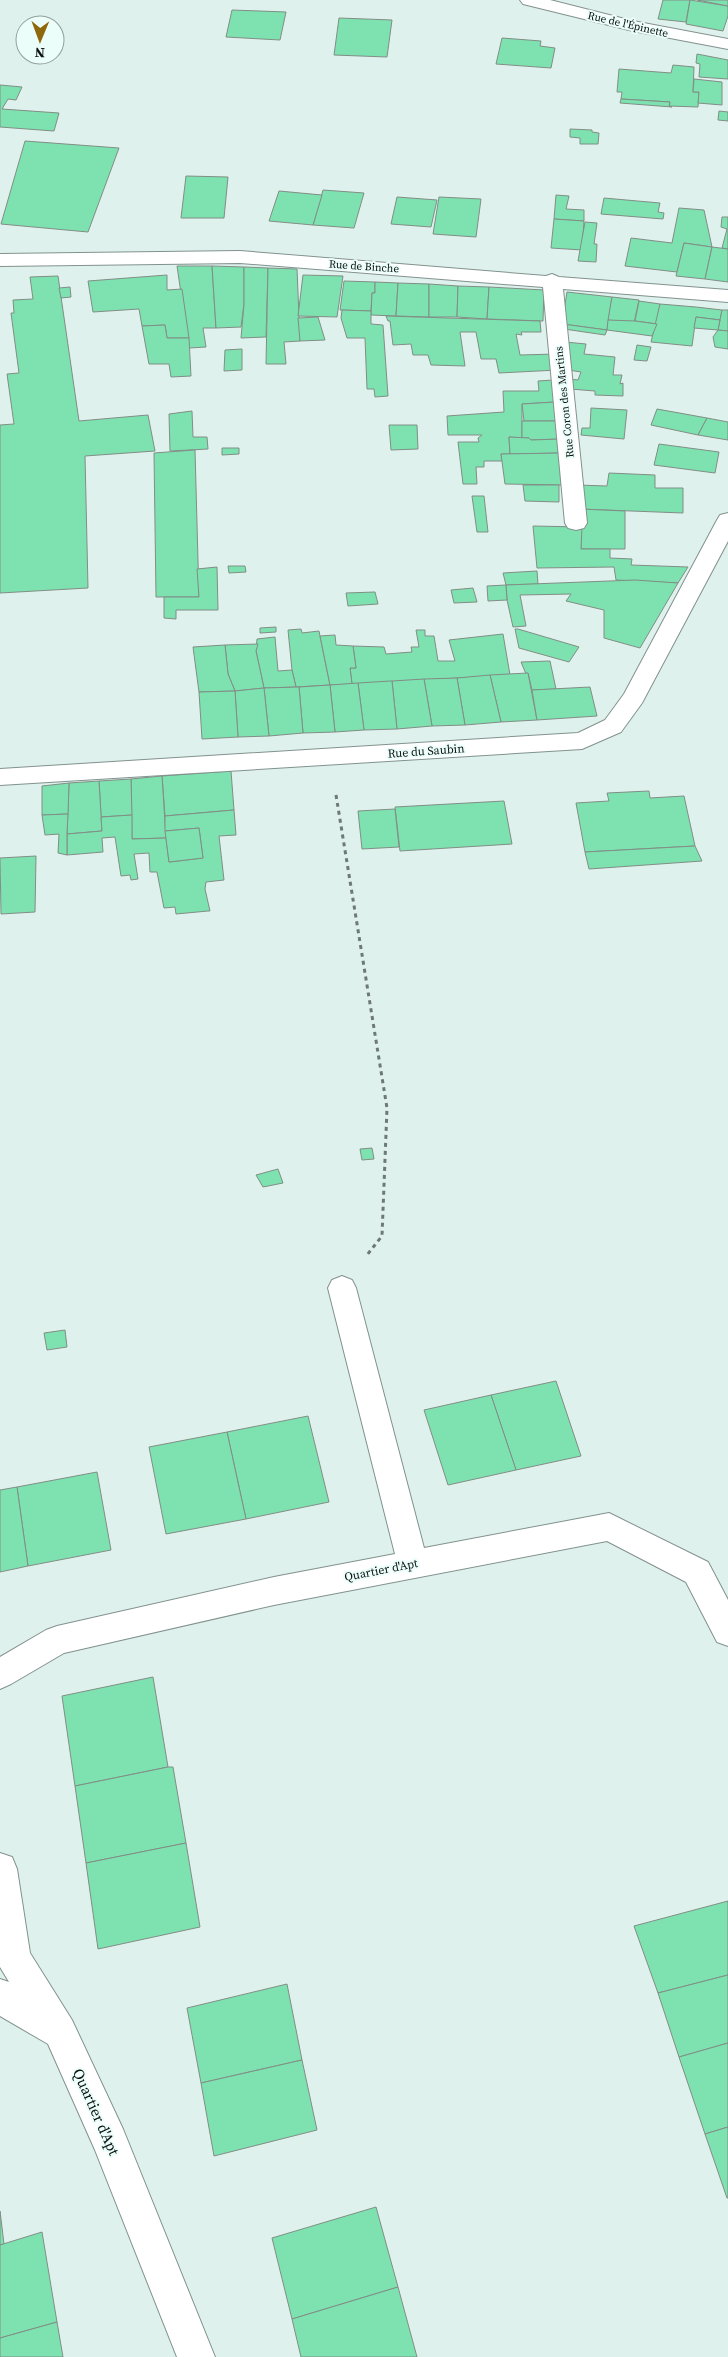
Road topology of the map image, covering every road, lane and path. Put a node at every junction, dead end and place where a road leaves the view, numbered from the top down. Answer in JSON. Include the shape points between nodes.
{"nodes":[{"id":1,"x":529,"y":0,"type":"edge"},
{"id":2,"x":728,"y":44,"type":"edge"},
{"id":3,"x":0,"y":260,"type":"edge"},
{"id":4,"x":552,"y":280,"type":"junction"},
{"id":5,"x":728,"y":296,"type":"edge"},
{"id":6,"x":728,"y":520,"type":"edge"},
{"id":7,"x":576,"y":523,"type":"dead end"},
{"id":8,"x":330,"y":758,"type":"junction"},
{"id":9,"x":0,"y":777,"type":"edge"},
{"id":10,"x":342,"y":1288,"type":"joint"},
{"id":11,"x":413,"y":1564,"type":"junction"},
{"id":12,"x":728,"y":1632,"type":"edge"},
{"id":13,"x":0,"y":1674,"type":"edge"},
{"id":14,"x":0,"y":1869,"type":"edge"},
{"id":15,"x":0,"y":1996,"type":"edge"},
{"id":16,"x":60,"y":2032,"type":"junction"},
{"id":17,"x":196,"y":2357,"type":"edge"}],
"edges":[{"from":1,"to":2,"type":"street","name":"Rue de l'Épinette","via":[[633,26]]},
{"from":3,"to":4,"type":"street","name":"Rue de Binche","via":[[240,257]]},
{"from":4,"to":5,"type":"street","name":"Rue de Binche"},
{"from":4,"to":7,"type":"street","name":"Rue Coron des Martins"},
{"from":6,"to":8,"type":"street","name":"Rue du Saubin","via":[[634,697],[614,726],[582,741]]},
{"from":8,"to":9,"type":"street","name":"Rue du Saubin"},
{"from":8,"to":10,"type":"path","via":[[387,1108],[382,1236]]},
{"from":10,"to":11,"type":"street"},
{"from":11,"to":12,"type":"street","name":"Quartier d'Apt","via":[[609,1527],[697,1572]]},
{"from":11,"to":13,"type":"street","name":"Quartier d'Apt","via":[[274,1591],[57,1640]]},
{"from":14,"to":16,"type":"street","name":"Quartier d'Apt","via":[[14,1959]]},
{"from":15,"to":16,"type":"street"},
{"from":16,"to":17,"type":"street","name":"Quartier d'Apt","via":[[110,2142]]}]}
